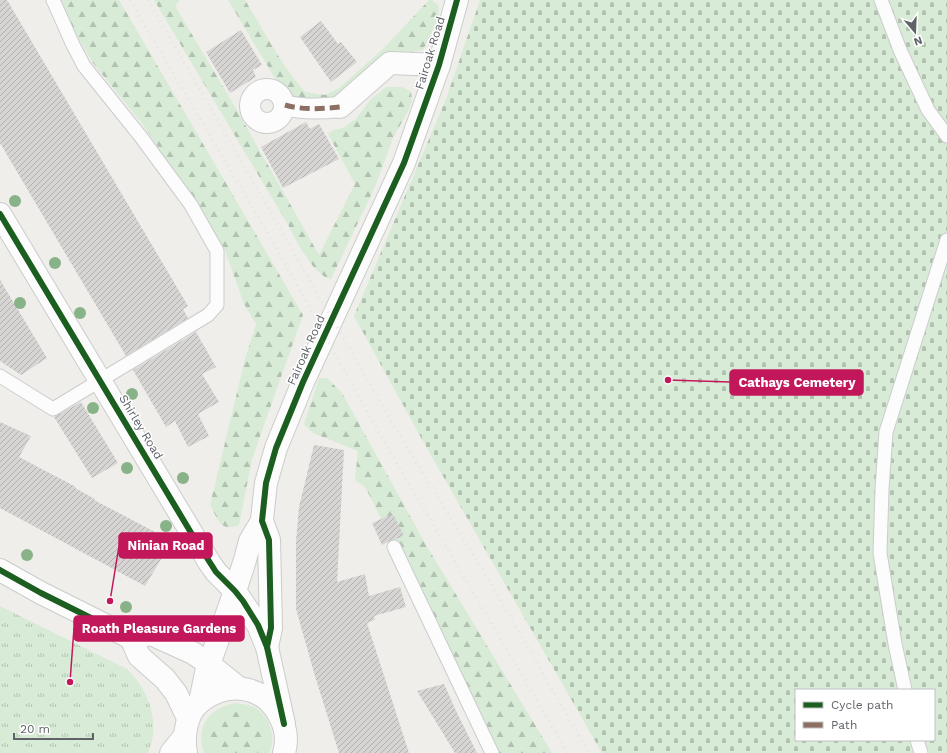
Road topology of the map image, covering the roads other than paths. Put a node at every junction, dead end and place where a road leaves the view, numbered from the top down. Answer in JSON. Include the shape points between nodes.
{"nodes":[{"id":1,"x":53,"y":0,"type":"edge"},
{"id":2,"x":457,"y":0,"type":"edge"},
{"id":3,"x":881,"y":0,"type":"edge"},
{"id":4,"x":439,"y":65,"type":"junction"},
{"id":5,"x":285,"y":105,"type":"dead end"},
{"id":6,"x":340,"y":107,"type":"joint"},
{"id":7,"x":947,"y":136,"type":"edge"},
{"id":8,"x":0,"y":214,"type":"edge"},
{"id":9,"x":947,"y":240,"type":"edge"},
{"id":10,"x":0,"y":376,"type":"edge"},
{"id":11,"x":100,"y":380,"type":"junction"},
{"id":12,"x":262,"y":521,"type":"junction"},
{"id":13,"x":394,"y":547,"type":"dead end"},
{"id":14,"x":0,"y":570,"type":"edge"},
{"id":15,"x":235,"y":591,"type":"junction"},
{"id":16,"x":131,"y":638,"type":"junction"},
{"id":17,"x":266,"y":647,"type":"junction"},
{"id":18,"x":209,"y":664,"type":"junction"},
{"id":19,"x":239,"y":688,"type":"junction"},
{"id":20,"x":905,"y":689,"type":"edge"},
{"id":21,"x":285,"y":726,"type":"junction"},
{"id":22,"x":186,"y":733,"type":"edge"},
{"id":23,"x":917,"y":741,"type":"edge"},
{"id":24,"x":284,"y":753,"type":"edge"},
{"id":25,"x":290,"y":753,"type":"edge"},
{"id":26,"x":492,"y":753,"type":"edge"},
{"id":27,"x":921,"y":753,"type":"edge"}],
"edges":[{"from":1,"to":11,"type":"lane","via":[[84,66],[192,205],[217,251],[217,305],[208,315]]},
{"from":2,"to":4,"type":"street","name":"Fairoak Road"},
{"from":3,"to":7,"type":"lane","via":[[900,50],[925,103]]},
{"from":4,"to":6,"type":"street","via":[[390,63]]},
{"from":4,"to":12,"type":"street","name":"Fairoak Road","via":[[404,163],[303,382],[276,448],[266,483]]},
{"from":5,"to":6,"type":"street","via":[[295,108]]},
{"from":8,"to":11,"type":"street","name":"Shirley Road"},
{"from":9,"to":20,"type":"lane","via":[[886,432],[880,553]]},
{"from":10,"to":11,"type":"lane","via":[[53,409]]},
{"from":11,"to":15,"type":"street","name":"Shirley Road","via":[[209,562]]},
{"from":12,"to":15,"type":"street","name":"Fairoak Road","via":[[250,541]]},
{"from":12,"to":17,"type":"street","name":"Fairoak Road","via":[[269,540],[272,628]]},
{"from":13,"to":26,"type":"lane"},
{"from":14,"to":16,"type":"street","via":[[41,594]]},
{"from":15,"to":17,"type":"street","name":"Shirley Road","via":[[258,625]]},
{"from":15,"to":18,"type":"street","name":"Fairoak Road"},
{"from":16,"to":18,"type":"street","via":[[151,634],[193,653]]},
{"from":16,"to":22,"type":"street","via":[[139,656],[165,679],[176,693]]},
{"from":17,"to":21,"type":"street"},
{"from":18,"to":19,"type":"street"},
{"from":18,"to":22,"type":"street","name":"Fairoak Road"},
{"from":19,"to":21,"type":"street","via":[[264,696],[274,706]]},
{"from":19,"to":22,"type":"street","via":[[222,690]]},
{"from":21,"to":24,"type":"street"},
{"from":21,"to":25,"type":"street"},
{"from":23,"to":27,"type":"lane"}]}
